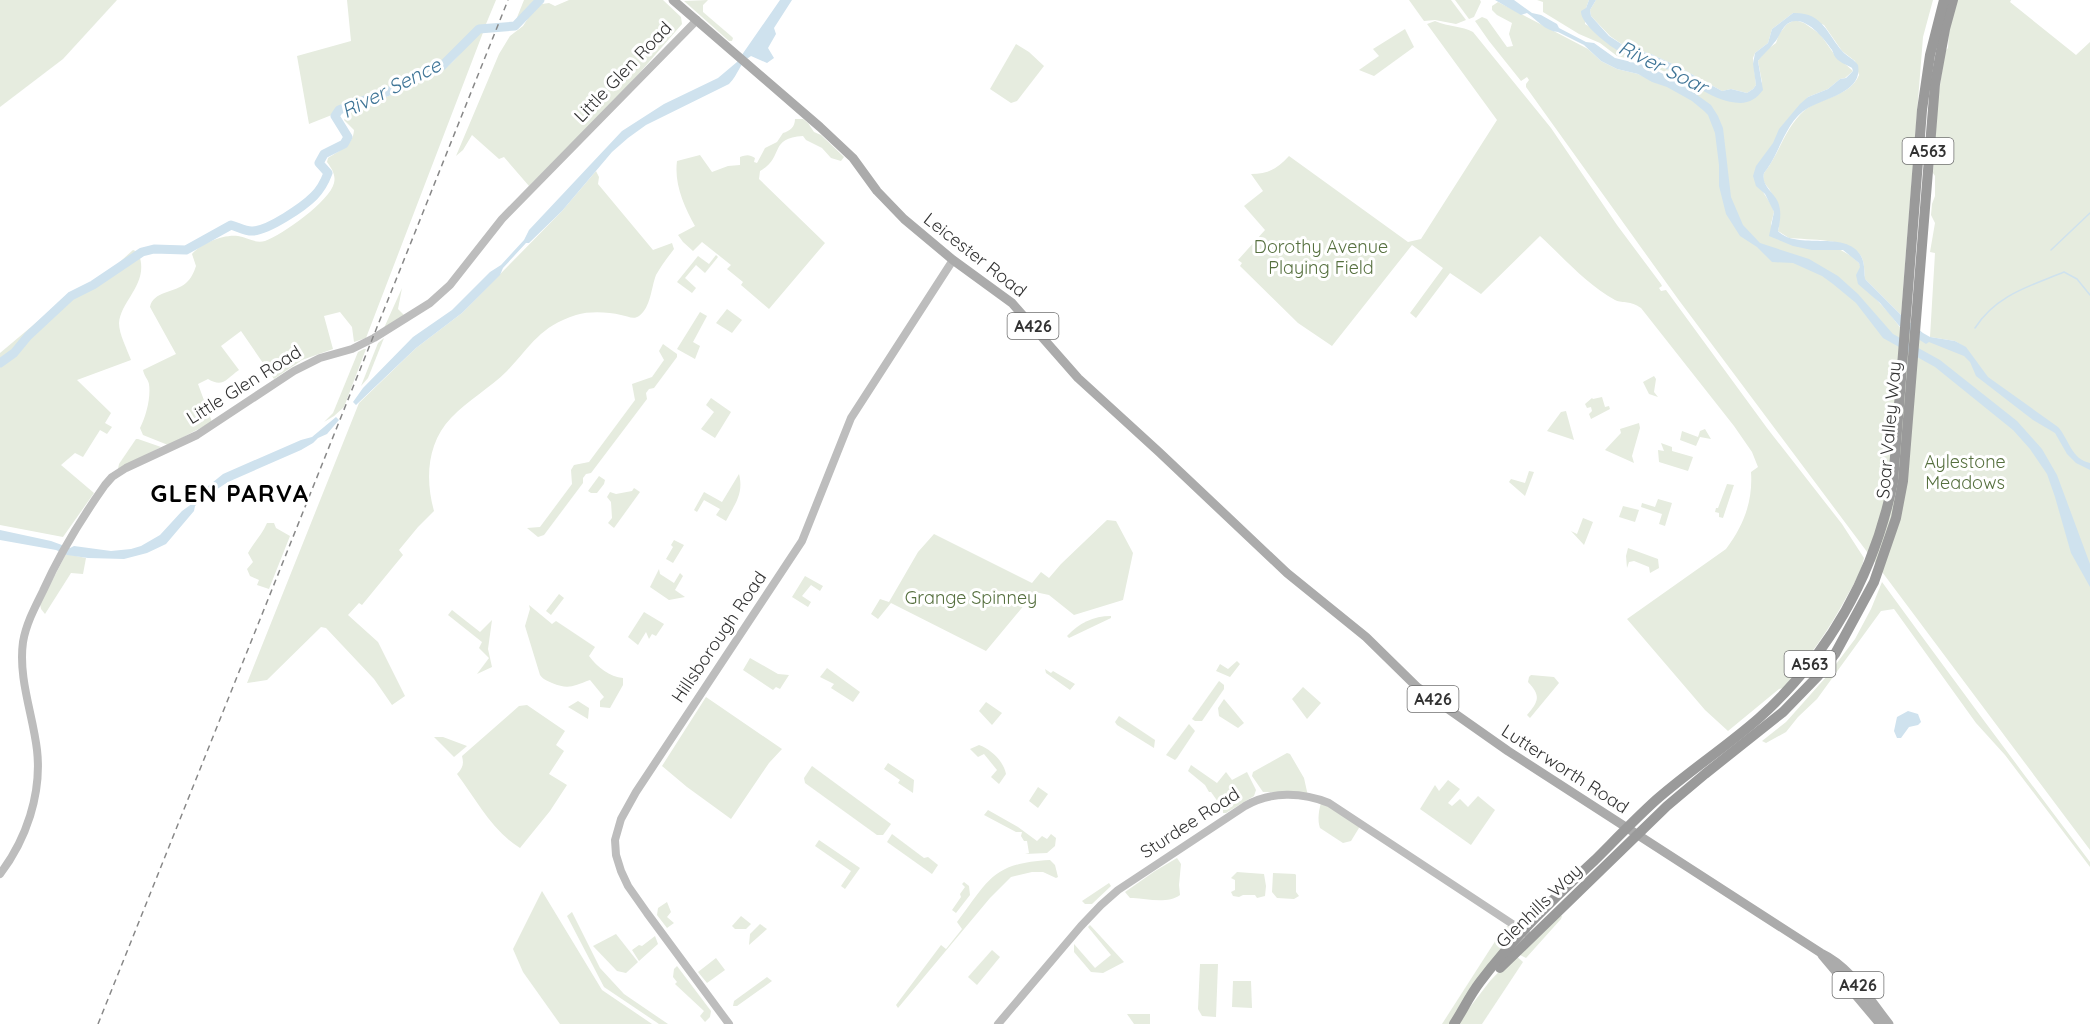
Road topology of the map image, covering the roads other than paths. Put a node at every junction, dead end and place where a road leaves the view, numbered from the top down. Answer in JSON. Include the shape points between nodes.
{"nodes":[{"id":1,"x":674,"y":0,"type":"edge"},
{"id":2,"x":1944,"y":0,"type":"edge"},
{"id":3,"x":1953,"y":0,"type":"edge"},
{"id":4,"x":697,"y":20,"type":"junction"},
{"id":5,"x":953,"y":260,"type":"junction"},
{"id":6,"x":1913,"y":304,"type":"junction"},
{"id":7,"x":1869,"y":578,"type":"junction"},
{"id":8,"x":1308,"y":591,"type":"joint"},
{"id":9,"x":1626,"y":829,"type":"junction"},
{"id":10,"x":1637,"y":835,"type":"junction"},
{"id":11,"x":0,"y":874,"type":"edge"},
{"id":12,"x":1527,"y":933,"type":"junction"},
{"id":13,"x":1832,"y":962,"type":"junction"},
{"id":14,"x":729,"y":1024,"type":"edge"},
{"id":15,"x":998,"y":1024,"type":"edge"},
{"id":16,"x":1454,"y":1024,"type":"edge"},
{"id":17,"x":1880,"y":1024,"type":"edge"},
{"id":18,"x":1889,"y":1024,"type":"edge"}],
"edges":[{"from":1,"to":4,"type":"main road","number":"A426"},
{"from":2,"to":6,"type":"highway","name":"Soar Valley Way","number":"A563","via":[[1926,79]]},
{"from":3,"to":6,"type":"highway","name":"Soar Valley Way","number":"A563","via":[[1935,84]]},
{"from":4,"to":5,"type":"main road","name":"Leicester Road","number":"A426","via":[[820,127],[853,158],[904,219]]},
{"from":4,"to":11,"type":"street","name":"Little Glen Road","via":[[502,219],[440,295],[374,338],[306,364],[197,435],[118,473],[105,486],[66,543],[29,622],[22,651],[37,751],[34,798],[19,844]]},
{"from":5,"to":8,"type":"main road","name":"Leicester Road","number":"A426","via":[[1012,303],[1078,378]]},
{"from":5,"to":14,"type":"street","name":"Hillsborough Road","via":[[851,418],[802,541],[621,819],[615,840],[616,855],[628,886]]},
{"from":6,"to":7,"type":"highway","name":"Soar Valley Way","number":"A563","via":[[1903,481],[1896,518]]},
{"from":7,"to":9,"type":"highway","name":"Soar Valley Way","number":"A563","via":[[1835,630],[1781,696]]},
{"from":7,"to":10,"type":"highway","name":"Soar Valley Way","number":"A563","via":[[1857,615],[1834,654],[1806,689],[1770,724],[1691,784]]},
{"from":8,"to":9,"type":"main road","name":"Lutterworth Road","number":"A426","via":[[1442,706]]},
{"from":9,"to":10,"type":"main road","name":"Lutterworth Road","number":"A426"},
{"from":9,"to":12,"type":"highway","name":"Glenhills Way","number":"A563"},
{"from":10,"to":12,"type":"highway","name":"Glenhills Way","number":"A563"},
{"from":10,"to":13,"type":"main road","name":"Lutterworth Road","number":"A426"},
{"from":12,"to":15,"type":"street","name":"Sturdee Road","via":[[1329,803],[1295,794],[1265,796],[1116,892],[1081,926]]},
{"from":12,"to":16,"type":"highway","name":"Glenhills Way","number":"A563","via":[[1481,981]]},
{"from":13,"to":17,"type":"main road","name":"Lutterworth Road","number":"A426"},
{"from":13,"to":18,"type":"main road","name":"Lutterworth Road","number":"A426","via":[[1857,984]]}]}
